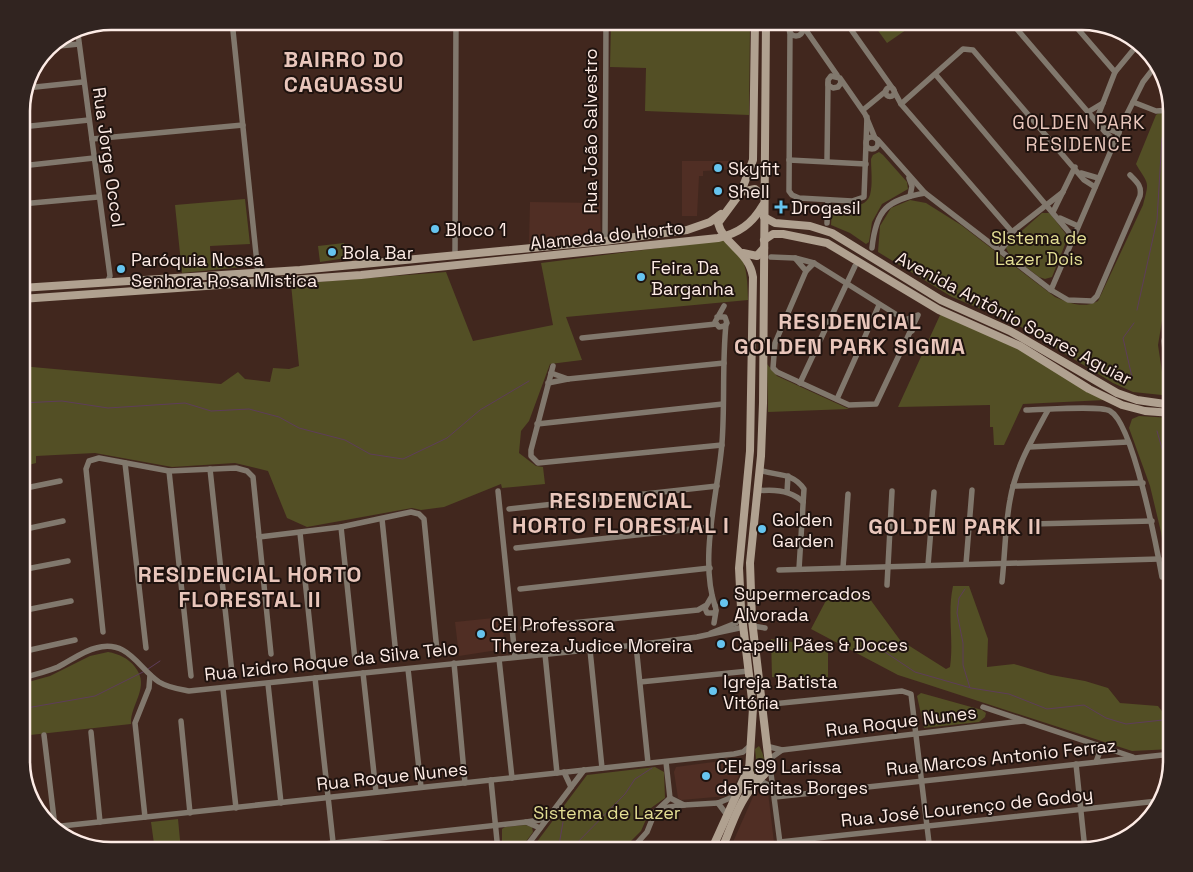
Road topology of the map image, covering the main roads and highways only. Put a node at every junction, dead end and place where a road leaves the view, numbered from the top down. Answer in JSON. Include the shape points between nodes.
{"nodes":[{"id":1,"x":755,"y":30,"type":"edge"},
{"id":2,"x":766,"y":30,"type":"edge"},
{"id":3,"x":741,"y":192,"type":"junction"},
{"id":4,"x":764,"y":200,"type":"junction"},
{"id":5,"x":724,"y":212,"type":"junction"},
{"id":6,"x":764,"y":217,"type":"junction"},
{"id":7,"x":726,"y":236,"type":"junction"},
{"id":8,"x":764,"y":244,"type":"junction"},
{"id":9,"x":742,"y":253,"type":"junction"},
{"id":10,"x":865,"y":253,"type":"junction"},
{"id":11,"x":857,"y":263,"type":"junction"},
{"id":12,"x":258,"y":273,"type":"junction"},
{"id":13,"x":237,"y":283,"type":"junction"},
{"id":14,"x":30,"y":288,"type":"edge"},
{"id":15,"x":30,"y":298,"type":"edge"},
{"id":16,"x":1163,"y":403,"type":"edge"},
{"id":17,"x":1163,"y":412,"type":"edge"},
{"id":18,"x":740,"y":550,"type":"junction"},
{"id":19,"x":750,"y":561,"type":"junction"},
{"id":20,"x":752,"y":623,"type":"junction"},
{"id":21,"x":744,"y":627,"type":"junction"},
{"id":22,"x":752,"y":744,"type":"junction"},
{"id":23,"x":766,"y":746,"type":"junction"},
{"id":24,"x":750,"y":764,"type":"junction"},
{"id":25,"x":759,"y":780,"type":"junction"},
{"id":26,"x":715,"y":842,"type":"edge"},
{"id":27,"x":725,"y":842,"type":"edge"}],
"edges":[{"from":1,"to":3,"type":"main road","name":"Alameda do Horto","via":[[754,148],[750,171]]},
{"from":2,"to":4,"type":"main road"},
{"from":3,"to":4,"type":"main road","via":[[755,189]]},
{"from":3,"to":5,"type":"main road","name":"Alameda do Horto"},
{"from":4,"to":6,"type":"main road"},
{"from":4,"to":7,"type":"main road","name":"Alameda do Horto","via":[[752,221]]},
{"from":5,"to":7,"type":"main road","via":[[718,223]]},
{"from":5,"to":12,"type":"main road","name":"Alameda do Horto","via":[[710,222],[687,230],[605,241]]},
{"from":6,"to":8,"type":"main road"},
{"from":6,"to":10,"type":"main road","name":"Avenida Antônio Soares Aguiar","via":[[775,223],[819,228]]},
{"from":7,"to":9,"type":"main road"},
{"from":7,"to":13,"type":"main road","name":"Alameda do Horto","via":[[444,268]]},
{"from":8,"to":9,"type":"main road","name":"Avenida Antônio Soares Aguiar","via":[[757,256]]},
{"from":8,"to":11,"type":"main road","name":"Avenida Antônio Soares Aguiar","via":[[774,234],[812,238],[827,243]]},
{"from":8,"to":19,"type":"main road","via":[[763,394]]},
{"from":9,"to":18,"type":"main road","via":[[753,277],[753,331],[750,451]]},
{"from":10,"to":11,"type":"main road"},
{"from":10,"to":16,"type":"main road","name":"Avenida Antônio Soares Aguiar","via":[[941,300],[1019,336],[1117,393],[1137,400]]},
{"from":11,"to":17,"type":"main road","name":"Avenida Antônio Soares Aguiar","via":[[939,310],[1020,346],[1089,389],[1122,405]]},
{"from":12,"to":13,"type":"main road","via":[[253,281]]},
{"from":12,"to":14,"type":"main road","name":"Alameda do Horto"},
{"from":13,"to":15,"type":"main road","name":"Alameda do Horto"},
{"from":18,"to":19,"type":"main road"},
{"from":18,"to":21,"type":"main road"},
{"from":19,"to":20,"type":"main road"},
{"from":20,"to":21,"type":"main road"},
{"from":20,"to":23,"type":"main road"},
{"from":21,"to":22,"type":"main road","via":[[753,708]]},
{"from":22,"to":23,"type":"main road","name":"Rua Roque Nunes","via":[[760,742]]},
{"from":22,"to":24,"type":"main road"},
{"from":23,"to":25,"type":"main road","via":[[769,762],[766,775]]},
{"from":24,"to":25,"type":"main road","via":[[750,774]]},
{"from":24,"to":26,"type":"main road"},
{"from":25,"to":27,"type":"main road","via":[[748,793]]}]}
